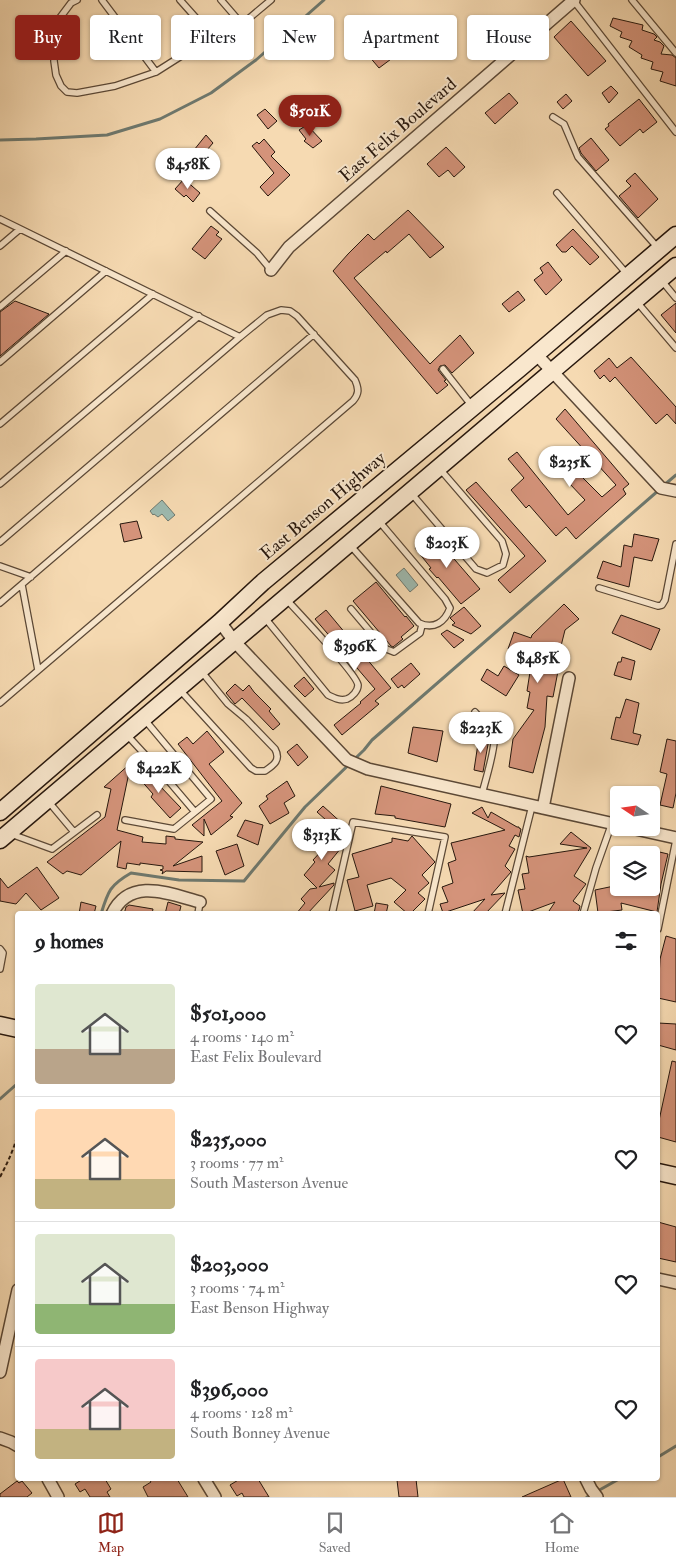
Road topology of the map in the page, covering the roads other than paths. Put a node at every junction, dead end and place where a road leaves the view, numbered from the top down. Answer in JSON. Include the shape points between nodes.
{"nodes":[{"id":1,"x":77,"y":0,"type":"edge"},
{"id":2,"x":102,"y":0,"type":"edge"},
{"id":3,"x":180,"y":0,"type":"edge"},
{"id":4,"x":220,"y":0,"type":"edge"},
{"id":5,"x":271,"y":0,"type":"edge"},
{"id":6,"x":574,"y":0,"type":"edge"},
{"id":7,"x":632,"y":0,"type":"edge"},
{"id":8,"x":193,"y":15,"type":"edge"},
{"id":9,"x":234,"y":15,"type":"edge"},
{"id":10,"x":253,"y":15,"type":"edge"},
{"id":11,"x":676,"y":53,"type":"edge"},
{"id":12,"x":176,"y":60,"type":"edge"},
{"id":13,"x":156,"y":72,"type":"junction"},
{"id":14,"x":552,"y":117,"type":"dead end"},
{"id":15,"x":676,"y":132,"type":"edge"},
{"id":16,"x":557,"y":193,"type":"dead end"},
{"id":17,"x":210,"y":210,"type":"dead end"},
{"id":18,"x":0,"y":220,"type":"edge"},
{"id":19,"x":20,"y":229,"type":"junction"},
{"id":20,"x":676,"y":235,"type":"edge"},
{"id":21,"x":0,"y":246,"type":"edge"},
{"id":22,"x":659,"y":249,"type":"junction"},
{"id":23,"x":66,"y":251,"type":"junction"},
{"id":24,"x":676,"y":266,"type":"edge"},
{"id":25,"x":271,"y":270,"type":"joint"},
{"id":26,"x":106,"y":271,"type":"junction"},
{"id":27,"x":628,"y":276,"type":"junction"},
{"id":28,"x":660,"y":279,"type":"junction"},
{"id":29,"x":153,"y":294,"type":"junction"},
{"id":30,"x":676,"y":298,"type":"edge"},
{"id":31,"x":636,"y":300,"type":"junction"},
{"id":32,"x":0,"y":307,"type":"edge"},
{"id":33,"x":199,"y":316,"type":"junction"},
{"id":34,"x":314,"y":334,"type":"junction"},
{"id":35,"x":240,"y":337,"type":"junction"},
{"id":36,"x":676,"y":348,"type":"edge"},
{"id":37,"x":536,"y":354,"type":"junction"},
{"id":38,"x":0,"y":362,"type":"edge"},
{"id":39,"x":443,"y":369,"type":"dead end"},
{"id":40,"x":552,"y":372,"type":"junction"},
{"id":41,"x":473,"y":407,"type":"junction"},
{"id":42,"x":0,"y":424,"type":"edge"},
{"id":43,"x":439,"y":468,"type":"junction"},
{"id":44,"x":0,"y":484,"type":"edge"},
{"id":45,"x":676,"y":491,"type":"edge"},
{"id":46,"x":410,"y":492,"type":"junction"},
{"id":47,"x":378,"y":519,"type":"junction"},
{"id":48,"x":0,"y":542,"type":"edge"},
{"id":49,"x":348,"y":544,"type":"junction"},
{"id":50,"x":676,"y":546,"type":"edge"},
{"id":51,"x":0,"y":566,"type":"edge"},
{"id":52,"x":31,"y":577,"type":"junction"},
{"id":53,"x":22,"y":585,"type":"junction"},
{"id":54,"x":599,"y":588,"type":"dead end"},
{"id":55,"x":285,"y":597,"type":"junction"},
{"id":56,"x":0,"y":603,"type":"edge"},
{"id":57,"x":351,"y":608,"type":"dead end"},
{"id":58,"x":263,"y":616,"type":"junction"},
{"id":59,"x":220,"y":622,"type":"junction"},
{"id":60,"x":422,"y":624,"type":"junction"},
{"id":61,"x":234,"y":641,"type":"junction"},
{"id":62,"x":38,"y":670,"type":"junction"},
{"id":63,"x":200,"y":670,"type":"junction"},
{"id":64,"x":569,"y":678,"type":"dead end"},
{"id":65,"x":178,"y":688,"type":"junction"},
{"id":66,"x":0,"y":703,"type":"edge"},
{"id":67,"x":475,"y":712,"type":"dead end"},
{"id":68,"x":143,"y":718,"type":"junction"},
{"id":69,"x":125,"y":733,"type":"junction"},
{"id":70,"x":482,"y":794,"type":"junction"},
{"id":71,"x":47,"y":800,"type":"junction"},
{"id":72,"x":537,"y":807,"type":"junction"},
{"id":73,"x":0,"y":812,"type":"edge"},
{"id":74,"x":195,"y":812,"type":"junction"},
{"id":75,"x":97,"y":815,"type":"dead end"},
{"id":76,"x":125,"y":820,"type":"dead end"},
{"id":77,"x":610,"y":823,"type":"edge"},
{"id":78,"x":74,"y":832,"type":"junction"},
{"id":79,"x":660,"y":835,"type":"edge"},
{"id":80,"x":610,"y":836,"type":"edge"},
{"id":81,"x":4,"y":837,"type":"edge"},
{"id":82,"x":676,"y":839,"type":"edge"},
{"id":83,"x":200,"y":902,"type":"joint"},
{"id":84,"x":114,"y":911,"type":"edge"},
{"id":85,"x":198,"y":911,"type":"edge"},
{"id":86,"x":333,"y":911,"type":"edge"},
{"id":87,"x":429,"y":911,"type":"edge"},
{"id":88,"x":506,"y":911,"type":"edge"},
{"id":89,"x":583,"y":911,"type":"edge"},
{"id":90,"x":660,"y":919,"type":"edge"},
{"id":91,"x":0,"y":949,"type":"edge"},
{"id":92,"x":0,"y":969,"type":"edge"},
{"id":93,"x":0,"y":1025,"type":"edge"},
{"id":94,"x":15,"y":1028,"type":"edge"},
{"id":95,"x":660,"y":1172,"type":"edge"},
{"id":96,"x":676,"y":1176,"type":"edge"},
{"id":97,"x":660,"y":1279,"type":"edge"},
{"id":98,"x":676,"y":1283,"type":"edge"},
{"id":99,"x":15,"y":1307,"type":"edge"},
{"id":100,"x":0,"y":1372,"type":"edge"},
{"id":101,"x":0,"y":1438,"type":"edge"},
{"id":102,"x":15,"y":1444,"type":"edge"},
{"id":103,"x":49,"y":1481,"type":"edge"},
{"id":104,"x":205,"y":1481,"type":"edge"},
{"id":105,"x":587,"y":1481,"type":"edge"},
{"id":106,"x":58,"y":1497,"type":"edge"},
{"id":107,"x":215,"y":1497,"type":"edge"},
{"id":108,"x":597,"y":1497,"type":"edge"}],
"edges":[{"from":1,"to":13,"type":"lane","via":[[59,19],[55,36],[56,75],[67,92],[115,86]]},
{"from":2,"to":13,"type":"lane"},
{"from":3,"to":8,"type":"lane"},
{"from":4,"to":9,"type":"lane"},
{"from":5,"to":10,"type":"lane"},
{"from":6,"to":15,"type":"lane"},
{"from":6,"to":25,"type":"street","name":"East Felix Boulevard","via":[[289,247]]},
{"from":7,"to":11,"type":"lane"},
{"from":12,"to":13,"type":"lane"},
{"from":14,"to":22,"type":"lane","via":[[564,124],[578,157]]},
{"from":16,"to":27,"type":"lane"},
{"from":17,"to":25,"type":"lane"},
{"from":18,"to":19,"type":"lane"},
{"from":19,"to":21,"type":"lane"},
{"from":19,"to":23,"type":"lane"},
{"from":20,"to":22,"type":"main road","name":"East Benson Highway"},
{"from":22,"to":27,"type":"main road","name":"East Benson Highway"},
{"from":23,"to":26,"type":"lane"},
{"from":23,"to":32,"type":"lane"},
{"from":24,"to":28,"type":"main road"},
{"from":26,"to":29,"type":"lane"},
{"from":26,"to":38,"type":"lane"},
{"from":27,"to":37,"type":"main road","name":"East Benson Highway"},
{"from":28,"to":30,"type":"lane"},
{"from":28,"to":31,"type":"main road"},
{"from":29,"to":33,"type":"lane"},
{"from":29,"to":42,"type":"lane"},
{"from":31,"to":36,"type":"lane"},
{"from":31,"to":40,"type":"main road"},
{"from":33,"to":35,"type":"lane"},
{"from":33,"to":44,"type":"lane"},
{"from":34,"to":35,"type":"lane","via":[[297,316],[281,310],[266,315]]},
{"from":34,"to":52,"type":"lane"},
{"from":34,"to":62,"type":"lane","via":[[355,380],[358,395],[354,401]]},
{"from":35,"to":48,"type":"lane"},
{"from":37,"to":40,"type":"street"},
{"from":37,"to":41,"type":"main road","name":"East Benson Highway"},
{"from":39,"to":41,"type":"lane"},
{"from":40,"to":43,"type":"main road"},
{"from":40,"to":45,"type":"street","via":[[661,488]]},
{"from":41,"to":59,"type":"main road","name":"East Benson Highway","via":[[263,582]]},
{"from":43,"to":46,"type":"main road"},
{"from":43,"to":46,"type":"lane","via":[[502,541],[506,554],[503,565],[487,573],[476,569]]},
{"from":46,"to":47,"type":"main road"},
{"from":47,"to":49,"type":"main road"},
{"from":47,"to":60,"type":"lane","via":[[450,608],[441,623]]},
{"from":49,"to":55,"type":"main road"},
{"from":49,"to":60,"type":"lane"},
{"from":50,"to":54,"type":"lane","via":[[662,605]]},
{"from":51,"to":52,"type":"lane"},
{"from":52,"to":53,"type":"lane"},
{"from":53,"to":56,"type":"lane"},
{"from":53,"to":62,"type":"lane"},
{"from":55,"to":58,"type":"main road"},
{"from":55,"to":58,"type":"lane","via":[[356,679],[356,693],[342,700],[328,695]]},
{"from":57,"to":60,"type":"lane","via":[[384,648],[394,652],[420,633]]},
{"from":58,"to":61,"type":"main road"},
{"from":59,"to":61,"type":"street"},
{"from":59,"to":73,"type":"main road","name":"East Benson Highway"},
{"from":61,"to":63,"type":"main road"},
{"from":61,"to":70,"type":"street","via":[[347,760],[368,769]]},
{"from":62,"to":66,"type":"lane"},
{"from":63,"to":65,"type":"main road"},
{"from":63,"to":65,"type":"lane","via":[[228,704],[275,749],[277,760],[266,772],[251,768]]},
{"from":64,"to":72,"type":"street"},
{"from":65,"to":68,"type":"main road"},
{"from":67,"to":70,"type":"lane","via":[[494,737]]},
{"from":68,"to":69,"type":"main road"},
{"from":68,"to":74,"type":"lane","via":[[211,799]]},
{"from":69,"to":71,"type":"main road"},
{"from":69,"to":74,"type":"lane"},
{"from":70,"to":72,"type":"street"},
{"from":71,"to":78,"type":"lane"},
{"from":71,"to":81,"type":"main road"},
{"from":72,"to":77,"type":"street"},
{"from":72,"to":88,"type":"lane"},
{"from":74,"to":76,"type":"lane","via":[[174,829]]},
{"from":75,"to":78,"type":"lane"},
{"from":78,"to":81,"type":"lane","via":[[52,848]]},
{"from":79,"to":82,"type":"street"},
{"from":80,"to":89,"type":"lane"},
{"from":82,"to":90,"type":"lane"},
{"from":83,"to":84,"type":"street","via":[[142,890],[123,900]]},
{"from":83,"to":85,"type":"lane"},
{"from":86,"to":87,"type":"lane","via":[[353,822],[446,837]]},
{"from":91,"to":92,"type":"lane","via":[[4,953]]},
{"from":93,"to":94,"type":"main road"},
{"from":95,"to":96,"type":"main road"},
{"from":97,"to":98,"type":"street"},
{"from":99,"to":100,"type":"street"},
{"from":101,"to":102,"type":"street"},
{"from":103,"to":106,"type":"street"},
{"from":104,"to":107,"type":"street"},
{"from":105,"to":108,"type":"street"}]}
